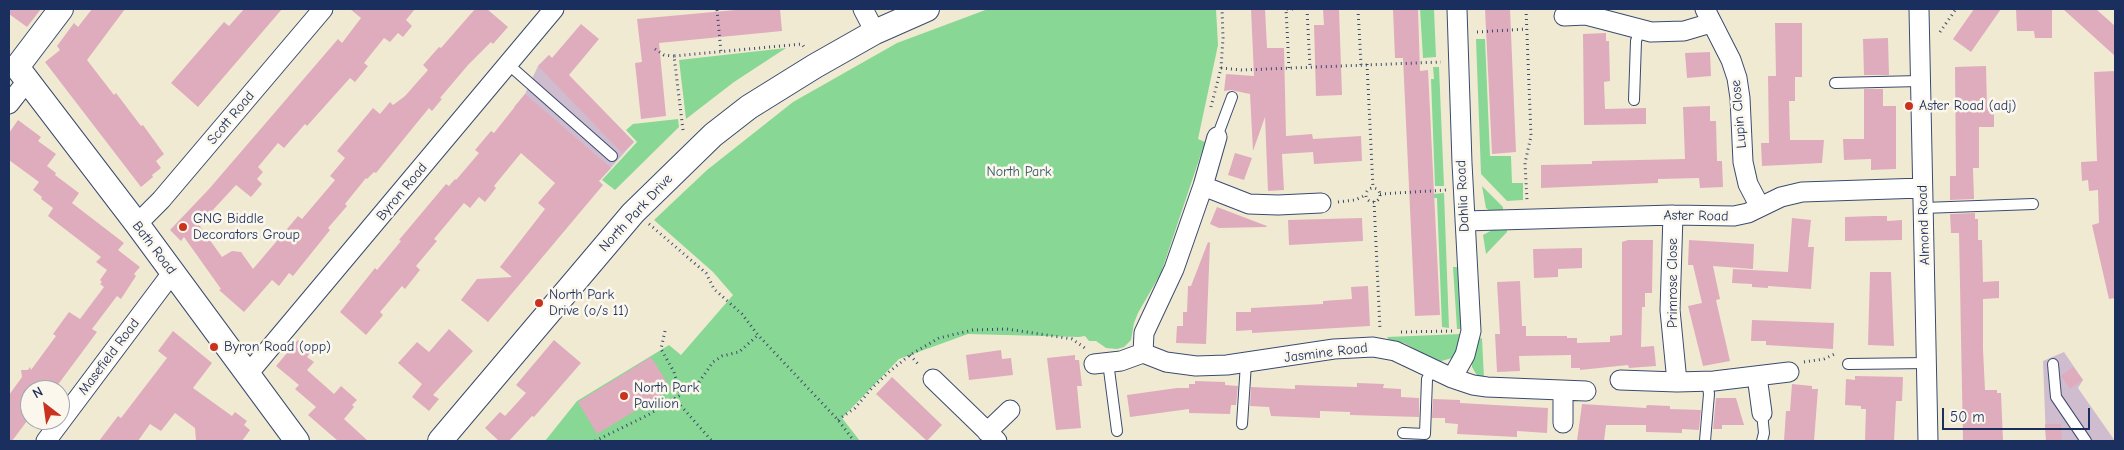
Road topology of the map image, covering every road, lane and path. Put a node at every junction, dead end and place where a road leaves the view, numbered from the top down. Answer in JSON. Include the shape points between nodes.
{"nodes":[{"id":1,"x":61,"y":9,"type":"edge"},
{"id":2,"x":323,"y":9,"type":"edge"},
{"id":3,"x":554,"y":9,"type":"edge"},
{"id":4,"x":863,"y":9,"type":"edge"},
{"id":5,"x":926,"y":9,"type":"edge"},
{"id":6,"x":1222,"y":9,"type":"edge"},
{"id":7,"x":1297,"y":9,"type":"edge"},
{"id":8,"x":1307,"y":9,"type":"edge"},
{"id":9,"x":1358,"y":9,"type":"edge"},
{"id":10,"x":1457,"y":9,"type":"edge"},
{"id":11,"x":1526,"y":9,"type":"edge"},
{"id":12,"x":1919,"y":9,"type":"edge"},
{"id":13,"x":1956,"y":9,"type":"edge"},
{"id":14,"x":717,"y":10,"type":"dead end"},
{"id":15,"x":1564,"y":16,"type":"dead end"},
{"id":16,"x":1708,"y":16,"type":"edge"},
{"id":17,"x":1527,"y":29,"type":"junction"},
{"id":18,"x":1640,"y":29,"type":"junction"},
{"id":19,"x":875,"y":32,"type":"junction"},
{"id":20,"x":1471,"y":33,"type":"dead end"},
{"id":21,"x":1939,"y":33,"type":"dead end"},
{"id":22,"x":655,"y":49,"type":"dead end"},
{"id":23,"x":806,"y":50,"type":"dead end"},
{"id":24,"x":721,"y":52,"type":"junction"},
{"id":25,"x":674,"y":56,"type":"junction"},
{"id":26,"x":1442,"y":62,"type":"dead end"},
{"id":27,"x":1367,"y":64,"type":"junction"},
{"id":28,"x":509,"y":65,"type":"junction"},
{"id":29,"x":1361,"y":65,"type":"junction"},
{"id":30,"x":1310,"y":67,"type":"junction"},
{"id":31,"x":18,"y":68,"type":"edge"},
{"id":32,"x":1221,"y":68,"type":"junction"},
{"id":33,"x":1289,"y":68,"type":"junction"},
{"id":34,"x":1920,"y":82,"type":"junction"},
{"id":35,"x":1835,"y":83,"type":"dead end"},
{"id":36,"x":1232,"y":97,"type":"dead end"},
{"id":37,"x":1634,"y":100,"type":"dead end"},
{"id":38,"x":9,"y":104,"type":"edge"},
{"id":39,"x":1209,"y":114,"type":"dead end"},
{"id":40,"x":683,"y":130,"type":"dead end"},
{"id":41,"x":1217,"y":136,"type":"joint"},
{"id":42,"x":612,"y":156,"type":"dead end"},
{"id":43,"x":1203,"y":186,"type":"junction"},
{"id":44,"x":1373,"y":188,"type":"junction"},
{"id":45,"x":1922,"y":188,"type":"junction"},
{"id":46,"x":1447,"y":190,"type":"dead end"},
{"id":47,"x":1380,"y":194,"type":"junction"},
{"id":48,"x":1366,"y":195,"type":"junction"},
{"id":49,"x":1374,"y":201,"type":"junction"},
{"id":50,"x":1527,"y":203,"type":"dead end"},
{"id":51,"x":1321,"y":204,"type":"joint"},
{"id":52,"x":2033,"y":204,"type":"dead end"},
{"id":53,"x":1760,"y":207,"type":"junction"},
{"id":54,"x":1923,"y":208,"type":"junction"},
{"id":55,"x":1673,"y":215,"type":"junction"},
{"id":56,"x":646,"y":221,"type":"dead end"},
{"id":57,"x":1464,"y":221,"type":"junction"},
{"id":58,"x":136,"y":224,"type":"junction"},
{"id":59,"x":172,"y":273,"type":"junction"},
{"id":60,"x":665,"y":331,"type":"dead end"},
{"id":61,"x":1453,"y":331,"type":"dead end"},
{"id":62,"x":1389,"y":332,"type":"dead end"},
{"id":63,"x":1398,"y":332,"type":"dead end"},
{"id":64,"x":758,"y":335,"type":"junction"},
{"id":65,"x":1143,"y":353,"type":"junction"},
{"id":66,"x":1101,"y":363,"type":"junction"},
{"id":67,"x":1246,"y":363,"type":"junction"},
{"id":68,"x":1848,"y":364,"type":"dead end"},
{"id":69,"x":1928,"y":364,"type":"junction"},
{"id":70,"x":2053,"y":364,"type":"dead end"},
{"id":71,"x":1433,"y":369,"type":"junction"},
{"id":72,"x":1789,"y":372,"type":"dead end"},
{"id":73,"x":248,"y":374,"type":"junction"},
{"id":74,"x":1757,"y":376,"type":"junction"},
{"id":75,"x":1452,"y":378,"type":"junction"},
{"id":76,"x":933,"y":379,"type":"dead end"},
{"id":77,"x":1620,"y":380,"type":"dead end"},
{"id":78,"x":1707,"y":381,"type":"junction"},
{"id":79,"x":1677,"y":382,"type":"junction"},
{"id":80,"x":1563,"y":391,"type":"junction"},
{"id":81,"x":1586,"y":391,"type":"dead end"},
{"id":82,"x":680,"y":394,"type":"junction"},
{"id":83,"x":674,"y":398,"type":"junction"},
{"id":84,"x":1010,"y":410,"type":"dead end"},
{"id":85,"x":1762,"y":413,"type":"joint"},
{"id":86,"x":838,"y":420,"type":"junction"},
{"id":87,"x":1563,"y":423,"type":"dead end"},
{"id":88,"x":1242,"y":424,"type":"dead end"},
{"id":89,"x":1117,"y":432,"type":"dead end"},
{"id":90,"x":1403,"y":433,"type":"dead end"},
{"id":91,"x":992,"y":436,"type":"edge"},
{"id":92,"x":46,"y":441,"type":"edge"},
{"id":93,"x":297,"y":441,"type":"edge"},
{"id":94,"x":440,"y":441,"type":"edge"},
{"id":95,"x":594,"y":441,"type":"edge"},
{"id":96,"x":712,"y":441,"type":"edge"},
{"id":97,"x":854,"y":441,"type":"edge"},
{"id":98,"x":1705,"y":441,"type":"edge"},
{"id":99,"x":1762,"y":441,"type":"edge"},
{"id":100,"x":1928,"y":441,"type":"edge"},
{"id":101,"x":2086,"y":441,"type":"edge"}],
"edges":[{"from":1,"to":31,"type":"street"},
{"from":2,"to":58,"type":"street","name":"Scott Road"},
{"from":3,"to":28,"type":"street","name":"Byron Road"},
{"from":4,"to":19,"type":"street"},
{"from":5,"to":19,"type":"street","name":"North Park Drive"},
{"from":6,"to":32,"type":"path"},
{"from":7,"to":33,"type":"path","via":[[1286,9]]},
{"from":8,"to":30,"type":"path"},
{"from":9,"to":29,"type":"path"},
{"from":10,"to":57,"type":"street","name":"Dahlia Road"},
{"from":11,"to":17,"type":"path"},
{"from":12,"to":34,"type":"street","name":"Almond Road"},
{"from":13,"to":21,"type":"path"},
{"from":14,"to":24,"type":"path"},
{"from":15,"to":18,"type":"street","name":"Lupin Close","via":[[1586,15]]},
{"from":16,"to":18,"type":"street","name":"Lupin Close","via":[[1667,33]]},
{"from":16,"to":53,"type":"street","name":"Lupin Close","via":[[1737,78],[1743,162],[1748,184]]},
{"from":17,"to":20,"type":"path"},
{"from":17,"to":50,"type":"path","via":[[1532,136],[1526,163]]},
{"from":18,"to":37,"type":"lane","via":[[1636,40]]},
{"from":19,"to":94,"type":"street","name":"North Park Drive","via":[[749,107],[681,164],[633,213]]},
{"from":22,"to":25,"type":"path","via":[[664,56]]},
{"from":23,"to":24,"type":"path","via":[[802,44]]},
{"from":24,"to":25,"type":"path"},
{"from":25,"to":40,"type":"path"},
{"from":26,"to":27,"type":"path"},
{"from":27,"to":29,"type":"path"},
{"from":27,"to":44,"type":"path"},
{"from":28,"to":42,"type":"lane"},
{"from":28,"to":73,"type":"street","name":"Byron Road"},
{"from":29,"to":30,"type":"path"},
{"from":30,"to":33,"type":"path"},
{"from":31,"to":38,"type":"street"},
{"from":31,"to":58,"type":"street","name":"Bath Road"},
{"from":32,"to":33,"type":"path"},
{"from":32,"to":39,"type":"path"},
{"from":34,"to":35,"type":"lane"},
{"from":34,"to":45,"type":"street","name":"Almond Road"},
{"from":36,"to":41,"type":"lane"},
{"from":41,"to":43,"type":"street"},
{"from":43,"to":51,"type":"street","via":[[1249,204]]},
{"from":43,"to":65,"type":"street","via":[[1174,269],[1144,333]]},
{"from":44,"to":47,"type":"path"},
{"from":44,"to":48,"type":"path"},
{"from":45,"to":53,"type":"street","name":"Aster Road","via":[[1802,192],[1781,196]]},
{"from":45,"to":54,"type":"street","name":"Almond Road"},
{"from":46,"to":47,"type":"path"},
{"from":47,"to":49,"type":"path"},
{"from":48,"to":49,"type":"path"},
{"from":48,"to":51,"type":"path","via":[[1355,200]]},
{"from":49,"to":62,"type":"path","via":[[1380,333]]},
{"from":52,"to":54,"type":"lane"},
{"from":53,"to":55,"type":"street","name":"Aster Road","via":[[1734,216]]},
{"from":54,"to":69,"type":"street","name":"Almond Road"},
{"from":55,"to":57,"type":"street","name":"Aster Road"},
{"from":55,"to":79,"type":"street","name":"Primrose Close","via":[[1670,310]]},
{"from":56,"to":64,"type":"path","via":[[706,273],[714,289],[742,314]]},
{"from":57,"to":75,"type":"street","name":"Dahlia Road","via":[[1471,330],[1465,355]]},
{"from":58,"to":59,"type":"street","name":"Bath Road"},
{"from":59,"to":73,"type":"street","name":"Bath Road"},
{"from":59,"to":92,"type":"street","name":"Masefield Road"},
{"from":60,"to":82,"type":"path","via":[[661,349],[674,372]]},
{"from":61,"to":63,"type":"path"},
{"from":64,"to":82,"type":"path","via":[[738,352],[713,362],[697,385]]},
{"from":64,"to":86,"type":"path"},
{"from":65,"to":66,"type":"street","via":[[1121,361]]},
{"from":65,"to":67,"type":"street","name":"Jasmine Road","via":[[1166,362],[1196,366]]},
{"from":66,"to":86,"type":"path","via":[[1072,339],[1007,330],[964,332],[939,338],[910,355]]},
{"from":66,"to":89,"type":"lane"},
{"from":67,"to":71,"type":"street","name":"Jasmine Road","via":[[1373,347],[1395,350]]},
{"from":67,"to":88,"type":"lane"},
{"from":68,"to":69,"type":"lane"},
{"from":69,"to":100,"type":"street","name":"Almond Road"},
{"from":70,"to":101,"type":"lane","via":[[2056,397]]},
{"from":71,"to":75,"type":"street","name":"Jasmine Road"},
{"from":71,"to":90,"type":"lane","via":[[1427,379],[1425,434]]},
{"from":72,"to":74,"type":"street"},
{"from":73,"to":93,"type":"street","name":"Bath Road"},
{"from":74,"to":78,"type":"street"},
{"from":74,"to":85,"type":"street"},
{"from":75,"to":80,"type":"street","name":"Jasmine Road","via":[[1487,387]]},
{"from":76,"to":91,"type":"street"},
{"from":77,"to":79,"type":"street"},
{"from":78,"to":79,"type":"street"},
{"from":78,"to":98,"type":"lane"},
{"from":80,"to":81,"type":"street","name":"Jasmine Road"},
{"from":80,"to":87,"type":"street"},
{"from":82,"to":83,"type":"path"},
{"from":83,"to":95,"type":"path","via":[[648,415]]},
{"from":83,"to":96,"type":"path"},
{"from":84,"to":91,"type":"street"},
{"from":85,"to":99,"type":"lane"},
{"from":86,"to":97,"type":"path"}]}
